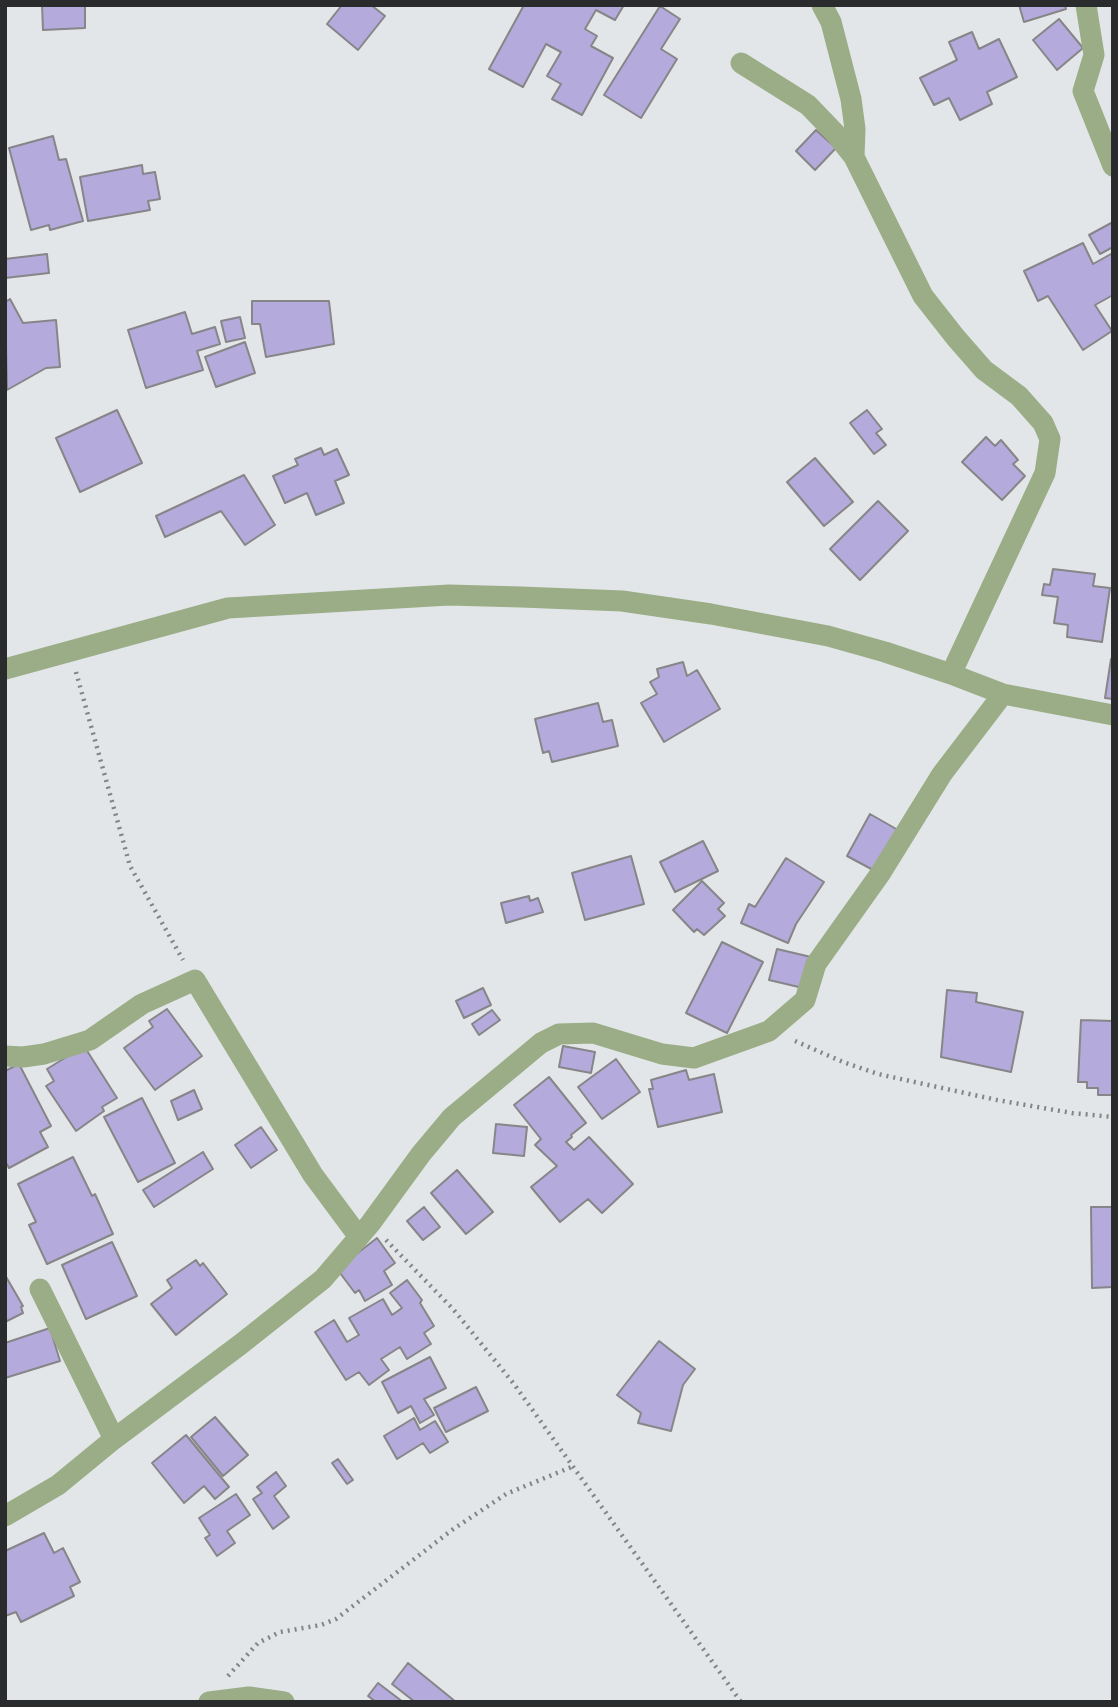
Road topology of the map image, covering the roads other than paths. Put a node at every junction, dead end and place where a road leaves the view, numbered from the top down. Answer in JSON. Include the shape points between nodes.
{"nodes":[{"id":1,"x":822,"y":5,"type":"edge"},
{"id":2,"x":1086,"y":5,"type":"edge"},
{"id":3,"x":741,"y":63,"type":"dead end"},
{"id":4,"x":854,"y":157,"type":"junction"},
{"id":5,"x":1113,"y":166,"type":"edge"},
{"id":6,"x":5,"y":669,"type":"edge"},
{"id":7,"x":951,"y":674,"type":"junction"},
{"id":8,"x":1003,"y":694,"type":"junction"},
{"id":9,"x":1113,"y":715,"type":"edge"},
{"id":10,"x":5,"y":1056,"type":"edge"},
{"id":11,"x":365,"y":1231,"type":"junction"},
{"id":12,"x":40,"y":1289,"type":"dead end"},
{"id":13,"x":114,"y":1439,"type":"junction"},
{"id":14,"x":5,"y":1516,"type":"edge"},
{"id":15,"x":209,"y":1702,"type":"edge"},
{"id":16,"x":284,"y":1702,"type":"edge"}],
"edges":[{"from":1,"to":4,"type":"street","via":[[831,22],[851,99]]},
{"from":2,"to":5,"type":"street","via":[[1094,55],[1083,91]]},
{"from":3,"to":4,"type":"street","via":[[808,105]]},
{"from":4,"to":7,"type":"street","via":[[923,296],[984,370],[1019,396],[1043,423],[1050,439],[1045,473]]},
{"from":6,"to":7,"type":"street","via":[[228,608],[449,595],[622,601],[711,614],[828,636]]},
{"from":7,"to":8,"type":"street"},
{"from":8,"to":9,"type":"street"},
{"from":8,"to":11,"type":"street","via":[[950,762],[880,874],[816,964],[805,1000],[769,1031],[694,1058],[662,1054],[593,1033],[559,1034],[541,1043],[452,1118]]},
{"from":10,"to":11,"type":"street","via":[[44,1054],[90,1040],[142,1004],[195,980],[313,1175]]},
{"from":11,"to":13,"type":"street","via":[[323,1279]]},
{"from":12,"to":13,"type":"street"},
{"from":13,"to":14,"type":"street","via":[[58,1485]]},
{"from":15,"to":16,"type":"street","via":[[249,1697]]}]}
